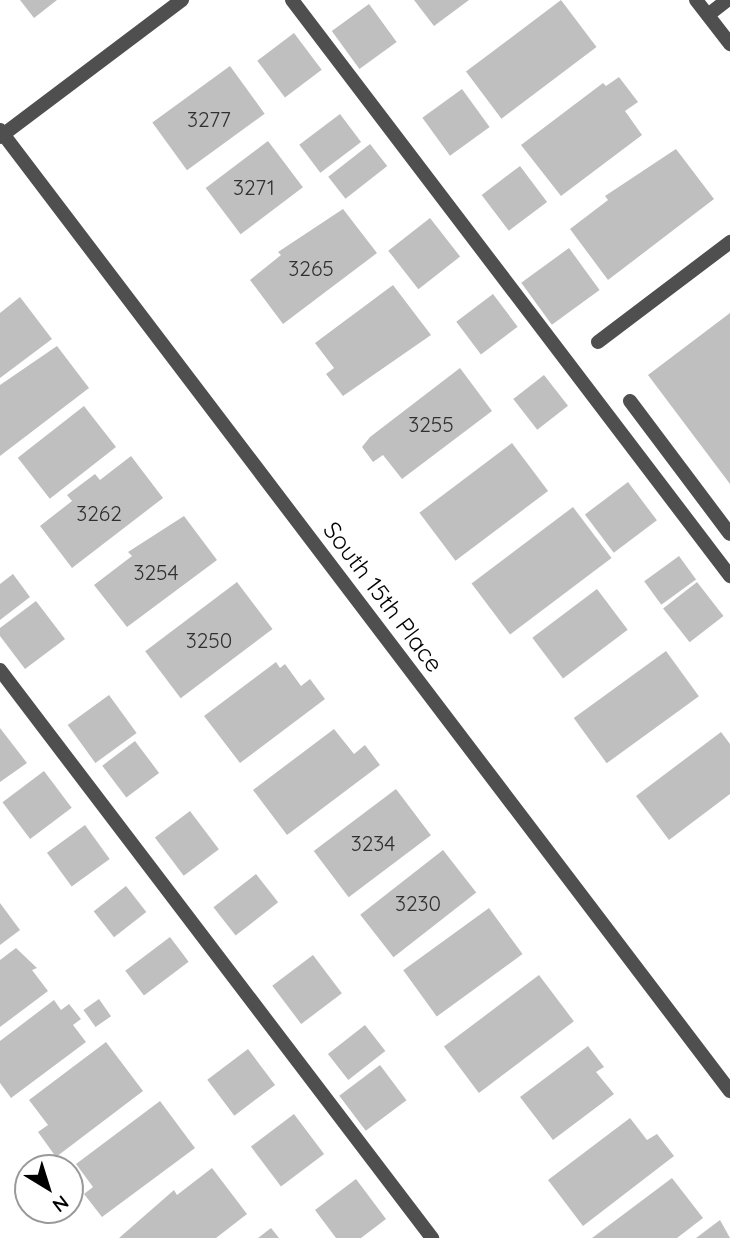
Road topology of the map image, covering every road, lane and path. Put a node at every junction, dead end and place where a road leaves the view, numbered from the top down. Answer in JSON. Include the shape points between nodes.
{"nodes":[{"id":1,"x":182,"y":0,"type":"edge"},
{"id":2,"x":292,"y":0,"type":"edge"},
{"id":3,"x":696,"y":0,"type":"edge"},
{"id":4,"x":727,"y":0,"type":"edge"},
{"id":5,"x":708,"y":15,"type":"junction"},
{"id":6,"x":730,"y":44,"type":"edge"},
{"id":7,"x":1,"y":134,"type":"edge"},
{"id":8,"x":730,"y":242,"type":"edge"},
{"id":9,"x":598,"y":342,"type":"dead end"},
{"id":10,"x":630,"y":401,"type":"dead end"},
{"id":11,"x":730,"y":534,"type":"edge"},
{"id":12,"x":730,"y":576,"type":"edge"},
{"id":13,"x":0,"y":670,"type":"edge"},
{"id":14,"x":730,"y":1091,"type":"edge"},
{"id":15,"x":432,"y":1238,"type":"edge"}],
"edges":[{"from":1,"to":7,"type":"street"},
{"from":2,"to":12,"type":"street"},
{"from":3,"to":5,"type":"street"},
{"from":4,"to":5,"type":"street"},
{"from":5,"to":6,"type":"street"},
{"from":7,"to":14,"type":"street","name":"South 15th Place"},
{"from":8,"to":9,"type":"street"},
{"from":10,"to":11,"type":"street"},
{"from":13,"to":15,"type":"street"}]}
